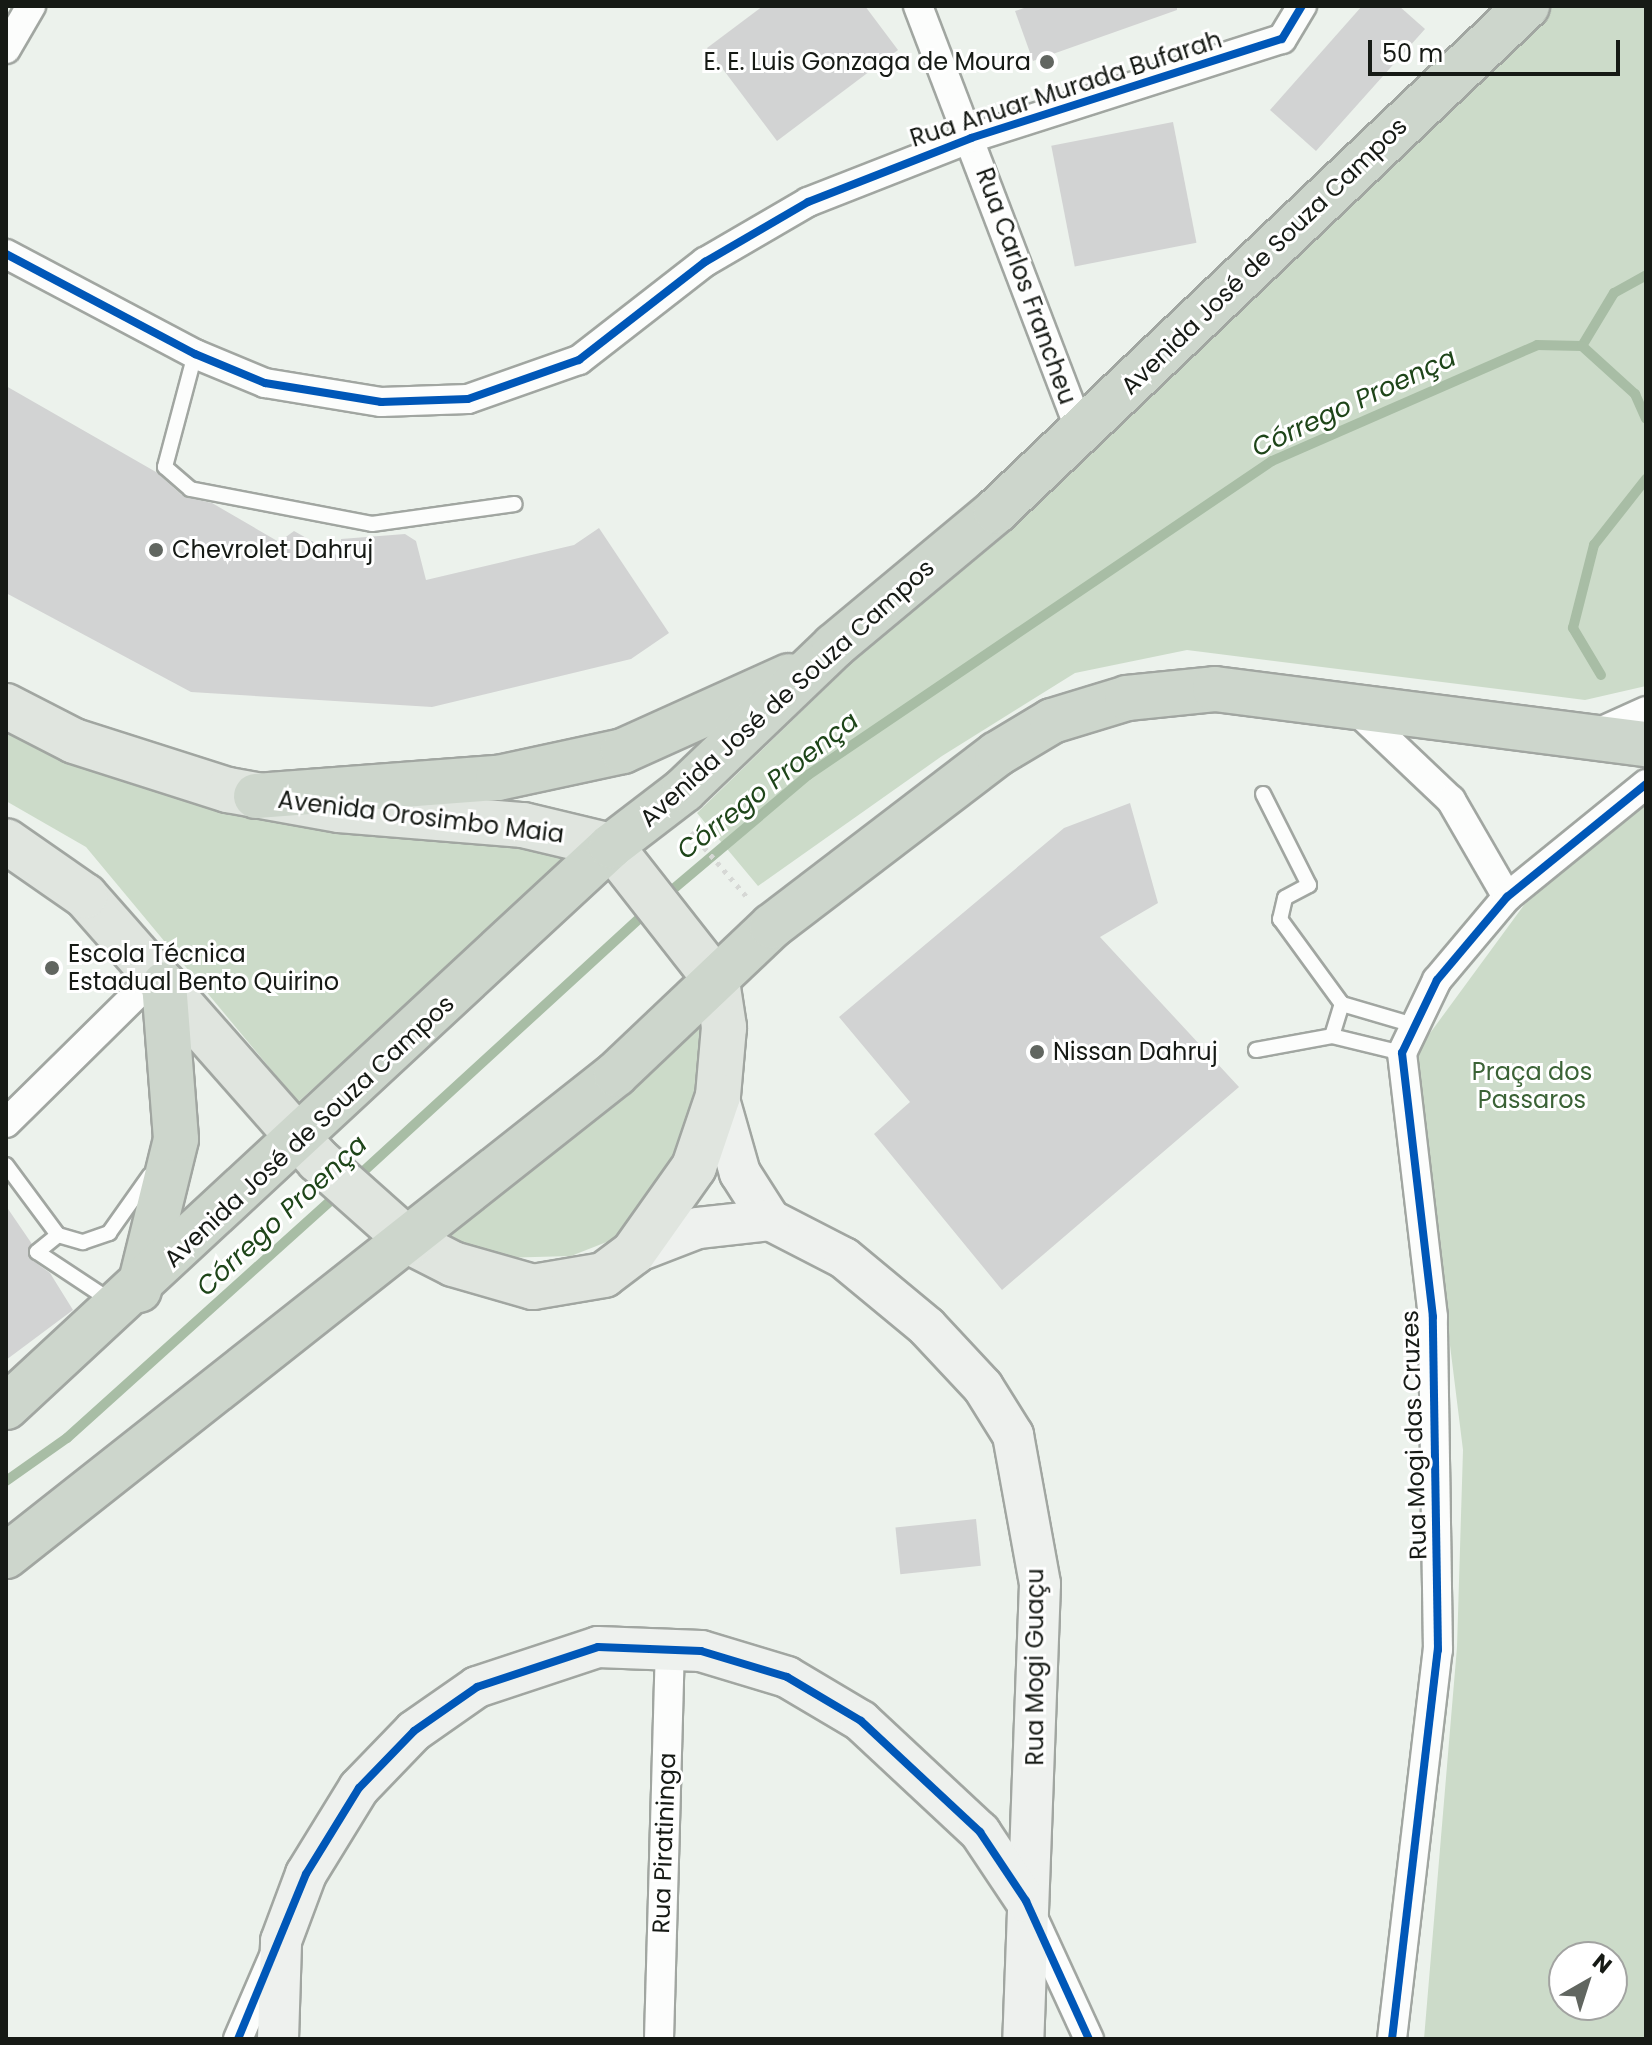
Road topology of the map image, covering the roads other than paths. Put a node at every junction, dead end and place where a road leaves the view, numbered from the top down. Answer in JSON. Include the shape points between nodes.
{"nodes":[{"id":1,"x":31,"y":6,"type":"edge"},
{"id":2,"x":918,"y":6,"type":"edge"},
{"id":3,"x":1302,"y":6,"type":"edge"},
{"id":4,"x":1527,"y":6,"type":"edge"},
{"id":5,"x":6,"y":49,"type":"edge"},
{"id":6,"x":971,"y":138,"type":"junction"},
{"id":7,"x":6,"y":254,"type":"edge"},
{"id":8,"x":195,"y":354,"type":"junction"},
{"id":9,"x":1081,"y":432,"type":"junction"},
{"id":10,"x":515,"y":504,"type":"dead end"},
{"id":11,"x":834,"y":646,"type":"junction"},
{"id":12,"x":1343,"y":700,"type":"junction"},
{"id":13,"x":6,"y":706,"type":"edge"},
{"id":14,"x":1646,"y":711,"type":"edge"},
{"id":15,"x":1590,"y":736,"type":"junction"},
{"id":16,"x":1646,"y":744,"type":"edge"},
{"id":17,"x":1646,"y":784,"type":"edge"},
{"id":18,"x":1263,"y":794,"type":"dead end"},
{"id":19,"x":256,"y":796,"type":"junction"},
{"id":20,"x":6,"y":841,"type":"edge"},
{"id":21,"x":622,"y":860,"type":"junction"},
{"id":22,"x":1507,"y":897,"type":"junction"},
{"id":23,"x":161,"y":979,"type":"junction"},
{"id":24,"x":717,"y":981,"type":"junction"},
{"id":25,"x":1342,"y":1004,"type":"junction"},
{"id":26,"x":1410,"y":1024,"type":"junction"},
{"id":27,"x":1332,"y":1036,"type":"junction"},
{"id":28,"x":1256,"y":1050,"type":"dead end"},
{"id":29,"x":1402,"y":1053,"type":"junction"},
{"id":30,"x":718,"y":1096,"type":"junction"},
{"id":31,"x":6,"y":1123,"type":"edge"},
{"id":32,"x":176,"y":1139,"type":"junction"},
{"id":33,"x":309,"y":1151,"type":"junction"},
{"id":34,"x":6,"y":1165,"type":"edge"},
{"id":35,"x":770,"y":1220,"type":"junction"},
{"id":36,"x":399,"y":1234,"type":"junction"},
{"id":37,"x":58,"y":1235,"type":"junction"},
{"id":38,"x":633,"y":1253,"type":"junction"},
{"id":39,"x":129,"y":1299,"type":"junction"},
{"id":40,"x":6,"y":1407,"type":"edge"},
{"id":41,"x":6,"y":1556,"type":"edge"},
{"id":42,"x":670,"y":1647,"type":"junction"},
{"id":43,"x":1026,"y":1901,"type":"junction"},
{"id":44,"x":281,"y":1941,"type":"junction"},
{"id":45,"x":238,"y":2039,"type":"edge"},
{"id":46,"x":278,"y":2039,"type":"edge"},
{"id":47,"x":659,"y":2039,"type":"edge"},
{"id":48,"x":1023,"y":2039,"type":"edge"},
{"id":49,"x":1089,"y":2039,"type":"edge"},
{"id":50,"x":1392,"y":2039,"type":"edge"}],
"edges":[{"from":1,"to":5,"type":"street"},
{"from":2,"to":6,"type":"street","name":"Rua Carlos Francheu"},
{"from":3,"to":6,"type":"street","name":"Rua Anuar Murada Bufarah","via":[[1282,39]]},
{"from":4,"to":9,"type":"highway","name":"Avenida José de Souza Campos"},
{"from":6,"to":8,"type":"street","name":"Rua Anuar Murada Bufarah","via":[[760,226],[579,360],[468,399],[381,402],[320,395],[265,383]]},
{"from":6,"to":9,"type":"street","name":"Rua Carlos Francheu"},
{"from":7,"to":8,"type":"street","name":"Rua Anuar Murada Bufarah"},
{"from":8,"to":10,"type":"lane","via":[[165,467],[190,489],[372,524]]},
{"from":9,"to":11,"type":"highway","name":"Avenida José de Souza Campos"},
{"from":11,"to":19,"type":"highway","via":[[795,673],[623,751],[498,778]]},
{"from":11,"to":21,"type":"highway","name":"Avenida José de Souza Campos","via":[[666,804]]},
{"from":12,"to":15,"type":"highway"},
{"from":12,"to":22,"type":"street","via":[[1451,800]]},
{"from":12,"to":24,"type":"highway","via":[[1215,689],[1127,698],[1052,721],[997,754],[772,926]]},
{"from":13,"to":19,"type":"main road","name":"Avenida Orosimbo Maia","via":[[74,741]]},
{"from":14,"to":15,"type":"street"},
{"from":15,"to":16,"type":"highway"},
{"from":17,"to":22,"type":"street","name":"Rua Mogi das Cruzes"},
{"from":18,"to":25,"type":"lane","via":[[1309,885],[1285,898],[1280,919]]},
{"from":19,"to":21,"type":"main road","name":"Avenida Orosimbo Maia","via":[[523,825]]},
{"from":20,"to":23,"type":"main road","via":[[85,896]]},
{"from":21,"to":24,"type":"main road"},
{"from":21,"to":33,"type":"highway","name":"Avenida José de Souza Campos"},
{"from":22,"to":26,"type":"street","name":"Rua Mogi das Cruzes"},
{"from":23,"to":31,"type":"street"},
{"from":23,"to":32,"type":"highway"},
{"from":23,"to":33,"type":"main road"},
{"from":24,"to":30,"type":"main road","via":[[724,1027]]},
{"from":24,"to":36,"type":"highway","via":[[616,1074]]},
{"from":25,"to":26,"type":"lane"},
{"from":25,"to":27,"type":"lane"},
{"from":26,"to":29,"type":"street","name":"Rua Mogi das Cruzes"},
{"from":27,"to":28,"type":"lane"},
{"from":27,"to":29,"type":"lane"},
{"from":29,"to":50,"type":"street","name":"Rua Mogi das Cruzes","via":[[1433,1317],[1438,1650]]},
{"from":30,"to":35,"type":"main road","via":[[740,1173]]},
{"from":30,"to":38,"type":"main road","via":[[694,1167]]},
{"from":32,"to":37,"type":"lane","via":[[109,1233],[83,1242]]},
{"from":32,"to":39,"type":"highway"},
{"from":33,"to":36,"type":"main road"},
{"from":33,"to":39,"type":"highway","name":"Avenida José de Souza Campos"},
{"from":34,"to":37,"type":"lane"},
{"from":35,"to":38,"type":"main road","via":[[698,1228]]},
{"from":35,"to":43,"type":"main road","name":"Rua Mogi Guaçu","via":[[844,1258],[927,1327],[983,1387],[1013,1435],[1040,1584]]},
{"from":36,"to":38,"type":"main road","via":[[533,1287],[604,1275]]},
{"from":36,"to":41,"type":"highway"},
{"from":37,"to":39,"type":"lane","via":[[37,1252]]},
{"from":39,"to":40,"type":"highway","name":"Avenida José de Souza Campos"},
{"from":42,"to":43,"type":"main road","via":[[787,1677],[861,1721],[980,1832]]},
{"from":42,"to":44,"type":"main road","via":[[598,1647],[530,1664],[477,1687],[414,1731],[359,1788],[306,1874]]},
{"from":42,"to":47,"type":"street","name":"Rua Piratininga"},
{"from":43,"to":48,"type":"main road","name":"Rua Mogi Guaçu"},
{"from":43,"to":49,"type":"street"},
{"from":44,"to":45,"type":"street"},
{"from":44,"to":46,"type":"main road"}]}
